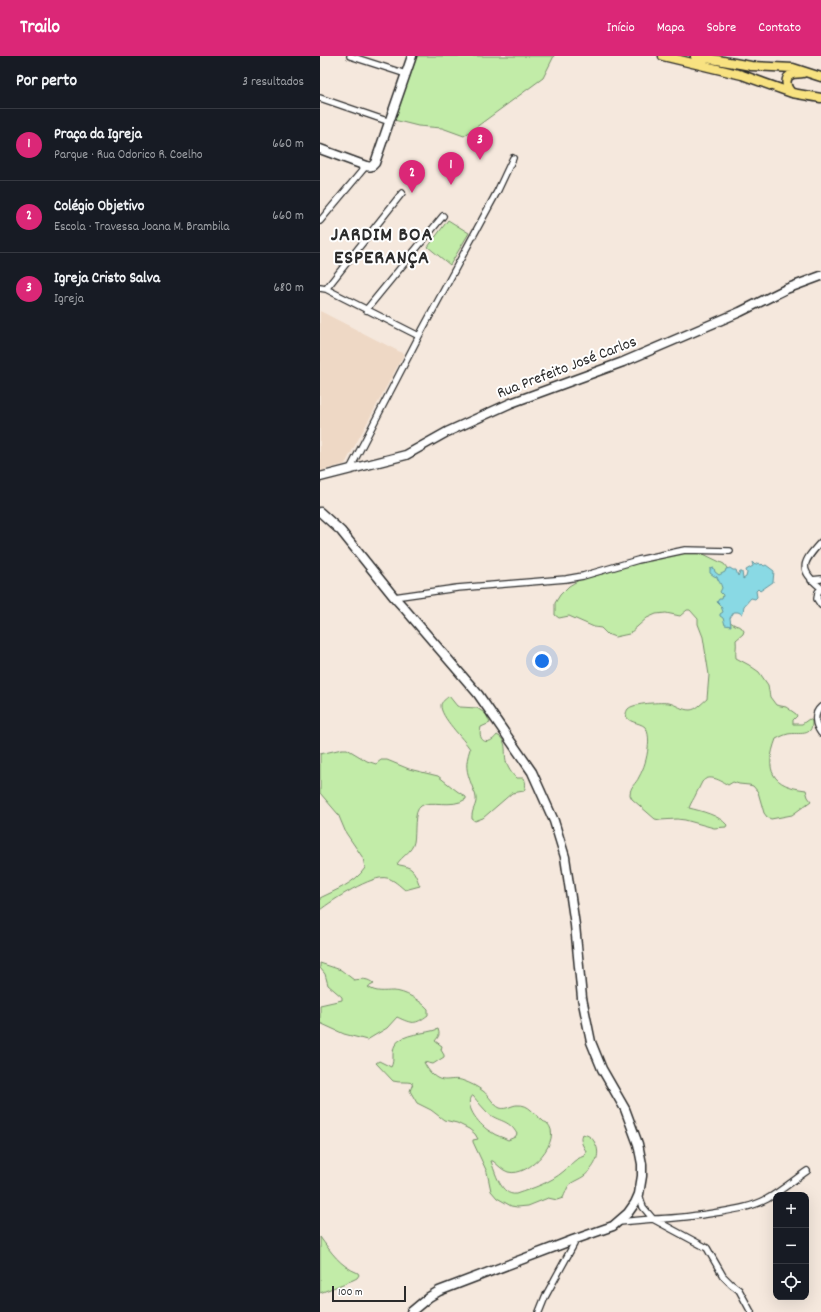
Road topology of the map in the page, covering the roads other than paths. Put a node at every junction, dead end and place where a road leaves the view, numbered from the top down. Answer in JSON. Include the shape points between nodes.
{"nodes":[{"id":1,"x":350,"y":56,"type":"edge"},
{"id":2,"x":412,"y":56,"type":"edge"},
{"id":3,"x":663,"y":56,"type":"edge"},
{"id":4,"x":695,"y":56,"type":"edge"},
{"id":5,"x":808,"y":73,"type":"junction"},
{"id":6,"x":406,"y":74,"type":"junction"},
{"id":7,"x":821,"y":77,"type":"edge"},
{"id":8,"x":792,"y":93,"type":"junction"},
{"id":9,"x":320,"y":98,"type":"edge"},
{"id":10,"x":821,"y":98,"type":"edge"},
{"id":11,"x":390,"y":122,"type":"junction"},
{"id":12,"x":321,"y":150,"type":"edge"},
{"id":13,"x":513,"y":158,"type":"dead end"},
{"id":14,"x":368,"y":166,"type":"junction"},
{"id":15,"x":402,"y":193,"type":"dead end"},
{"id":16,"x":443,"y":216,"type":"dead end"},
{"id":17,"x":320,"y":221,"type":"edge"},
{"id":18,"x":821,"y":276,"type":"edge"},
{"id":19,"x":323,"y":288,"type":"edge"},
{"id":20,"x":366,"y":310,"type":"junction"},
{"id":21,"x":419,"y":336,"type":"junction"},
{"id":22,"x":350,"y":469,"type":"junction"},
{"id":23,"x":320,"y":477,"type":"edge"},
{"id":24,"x":320,"y":512,"type":"edge"},
{"id":25,"x":821,"y":542,"type":"edge"},
{"id":26,"x":730,"y":551,"type":"dead end"},
{"id":27,"x":821,"y":579,"type":"edge"},
{"id":28,"x":811,"y":580,"type":"junction"},
{"id":29,"x":821,"y":588,"type":"edge"},
{"id":30,"x":394,"y":597,"type":"junction"},
{"id":31,"x":821,"y":605,"type":"edge"},
{"id":32,"x":821,"y":707,"type":"edge"},
{"id":33,"x":821,"y":733,"type":"edge"},
{"id":34,"x":807,"y":1171,"type":"dead end"},
{"id":35,"x":639,"y":1194,"type":"junction"},
{"id":36,"x":653,"y":1219,"type":"junction"},
{"id":37,"x":619,"y":1222,"type":"junction"},
{"id":38,"x":573,"y":1240,"type":"junction"},
{"id":39,"x":411,"y":1312,"type":"edge"},
{"id":40,"x":539,"y":1312,"type":"edge"},
{"id":41,"x":751,"y":1312,"type":"edge"}],
"edges":[{"from":1,"to":6,"type":"street"},
{"from":2,"to":6,"type":"street"},
{"from":3,"to":8,"type":"main road","via":[[742,75]]},
{"from":4,"to":5,"type":"main road","via":[[751,66],[793,68]]},
{"from":5,"to":7,"type":"main road"},
{"from":5,"to":8,"type":"main road","via":[[793,74],[786,79],[787,88]]},
{"from":6,"to":11,"type":"street"},
{"from":8,"to":10,"type":"main road"},
{"from":9,"to":11,"type":"street"},
{"from":11,"to":14,"type":"street","via":[[375,163]]},
{"from":12,"to":14,"type":"street"},
{"from":13,"to":21,"type":"street"},
{"from":14,"to":17,"type":"street"},
{"from":15,"to":19,"type":"street"},
{"from":16,"to":20,"type":"street"},
{"from":18,"to":22,"type":"street","name":"Rua Prefeito José Carlos","via":[[786,289],[740,312],[630,359],[511,403],[406,454]]},
{"from":19,"to":20,"type":"street"},
{"from":20,"to":21,"type":"street"},
{"from":21,"to":22,"type":"street"},
{"from":22,"to":23,"type":"street","name":"Rua Prefeito José Carlos"},
{"from":24,"to":30,"type":"street","via":[[341,531]]},
{"from":25,"to":28,"type":"street","via":[[805,561],[806,572]]},
{"from":26,"to":30,"type":"street","via":[[685,550],[566,579],[458,588]]},
{"from":27,"to":28,"type":"street"},
{"from":28,"to":29,"type":"street"},
{"from":29,"to":31,"type":"street","via":[[817,599]]},
{"from":30,"to":35,"type":"street","via":[[478,694],[532,772],[554,821],[565,858],[582,998],[591,1042],[602,1069],[625,1109],[638,1144],[642,1164]]},
{"from":32,"to":33,"type":"street","via":[[815,717]]},
{"from":34,"to":36,"type":"street","via":[[768,1198],[742,1209]]},
{"from":35,"to":36,"type":"street","via":[[643,1207]]},
{"from":35,"to":37,"type":"street","via":[[628,1213]]},
{"from":36,"to":37,"type":"street"},
{"from":36,"to":41,"type":"street","via":[[706,1248],[723,1276],[739,1290]]},
{"from":37,"to":38,"type":"street"},
{"from":38,"to":39,"type":"street","via":[[439,1291]]},
{"from":38,"to":40,"type":"street","via":[[574,1244]]}]}
